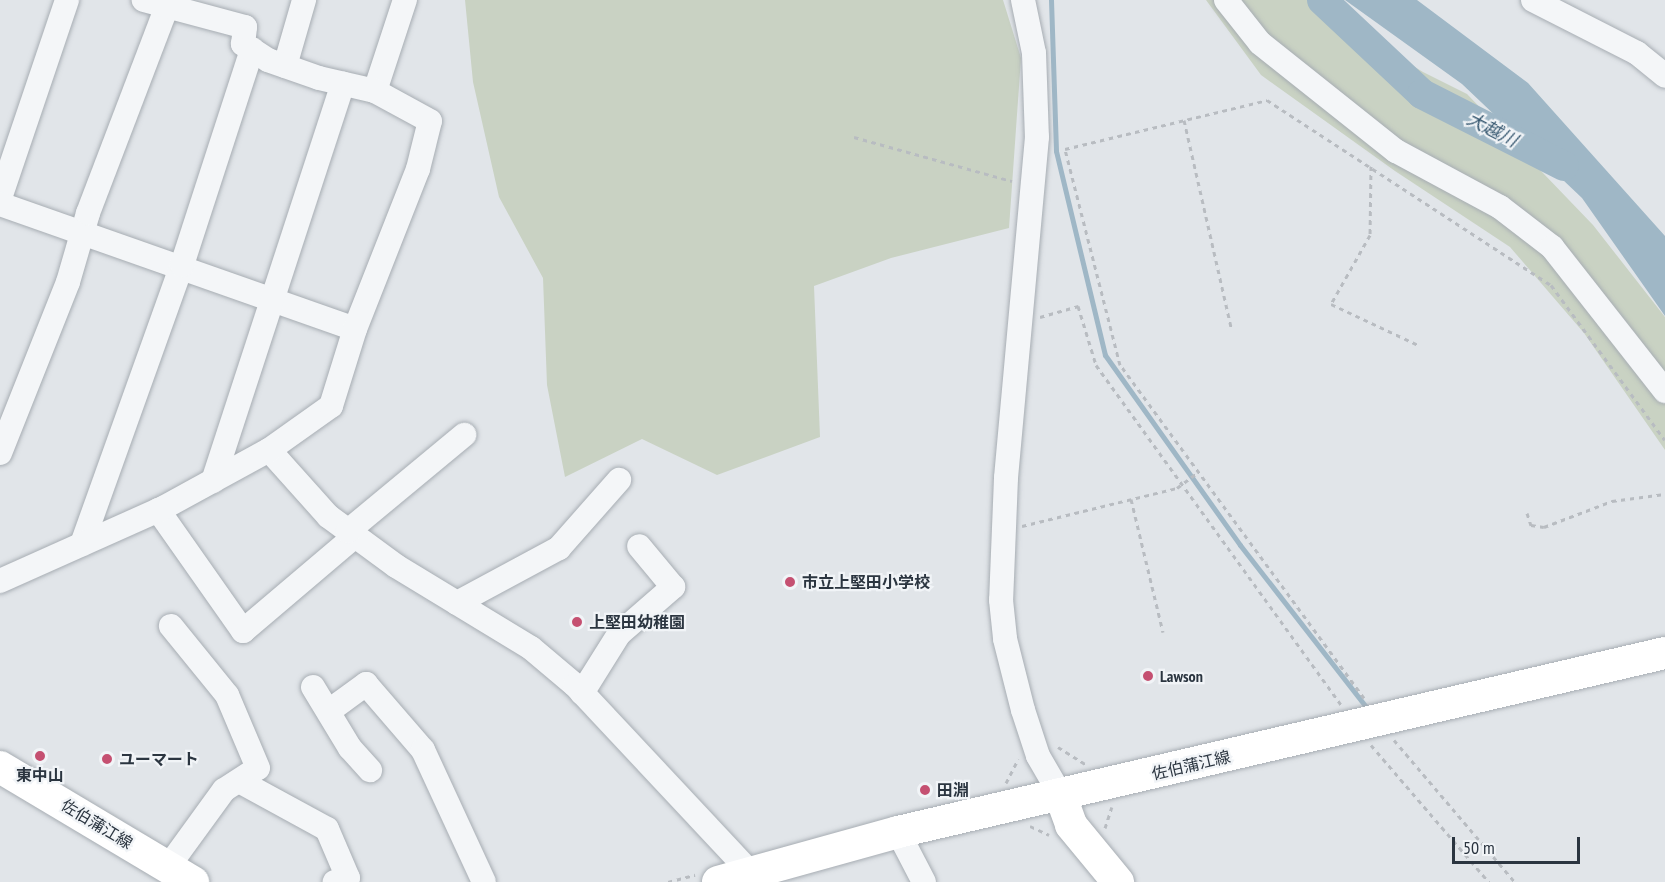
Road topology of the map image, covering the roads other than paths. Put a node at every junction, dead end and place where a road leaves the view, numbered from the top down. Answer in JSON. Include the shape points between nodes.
{"nodes":[{"id":1,"x":67,"y":0,"type":"edge"},
{"id":2,"x":144,"y":0,"type":"edge"},
{"id":3,"x":304,"y":0,"type":"edge"},
{"id":4,"x":405,"y":0,"type":"edge"},
{"id":5,"x":1023,"y":0,"type":"edge"},
{"id":6,"x":1226,"y":0,"type":"edge"},
{"id":7,"x":1533,"y":0,"type":"edge"},
{"id":8,"x":167,"y":6,"type":"junction"},
{"id":9,"x":252,"y":49,"type":"junction"},
{"id":10,"x":285,"y":66,"type":"junction"},
{"id":11,"x":1665,"y":76,"type":"edge"},
{"id":12,"x":343,"y":84,"type":"junction"},
{"id":13,"x":375,"y":91,"type":"junction"},
{"id":14,"x":0,"y":198,"type":"edge"},
{"id":15,"x":0,"y":204,"type":"edge"},
{"id":16,"x":85,"y":234,"type":"junction"},
{"id":17,"x":182,"y":265,"type":"junction"},
{"id":18,"x":273,"y":299,"type":"junction"},
{"id":19,"x":355,"y":329,"type":"junction"},
{"id":20,"x":1665,"y":391,"type":"edge"},
{"id":21,"x":464,"y":435,"type":"dead end"},
{"id":22,"x":269,"y":450,"type":"junction"},
{"id":23,"x":0,"y":453,"type":"edge"},
{"id":24,"x":619,"y":480,"type":"dead end"},
{"id":25,"x":213,"y":481,"type":"junction"},
{"id":26,"x":158,"y":510,"type":"junction"},
{"id":27,"x":352,"y":533,"type":"junction"},
{"id":28,"x":82,"y":544,"type":"junction"},
{"id":29,"x":639,"y":546,"type":"dead end"},
{"id":30,"x":0,"y":580,"type":"edge"},
{"id":31,"x":457,"y":603,"type":"junction"},
{"id":32,"x":171,"y":626,"type":"dead end"},
{"id":33,"x":1665,"y":653,"type":"edge"},
{"id":34,"x":313,"y":687,"type":"dead end"},
{"id":35,"x":582,"y":693,"type":"junction"},
{"id":36,"x":329,"y":711,"type":"junction"},
{"id":37,"x":0,"y":767,"type":"edge"},
{"id":38,"x":370,"y":770,"type":"dead end"},
{"id":39,"x":239,"y":781,"type":"junction"},
{"id":40,"x":1060,"y":794,"type":"junction"},
{"id":41,"x":898,"y":832,"type":"junction"},
{"id":42,"x":181,"y":874,"type":"edge"},
{"id":43,"x":752,"y":874,"type":"junction"},
{"id":44,"x":919,"y":880,"type":"edge"},
{"id":45,"x":335,"y":882,"type":"edge"},
{"id":46,"x":484,"y":882,"type":"edge"},
{"id":47,"x":718,"y":882,"type":"edge"},
{"id":48,"x":1118,"y":882,"type":"edge"}],
"edges":[{"from":1,"to":14,"type":"street"},
{"from":2,"to":8,"type":"street"},
{"from":3,"to":10,"type":"street"},
{"from":4,"to":13,"type":"street"},
{"from":5,"to":40,"type":"street","via":[[1034,53],[1038,137],[1002,531],[1001,600],[1005,639],[1038,756]]},
{"from":6,"to":20,"type":"street","via":[[1260,43],[1396,152],[1500,207],[1552,247]]},
{"from":7,"to":11,"type":"street","via":[[1637,53]]},
{"from":8,"to":9,"type":"street","via":[[244,27],[243,44]]},
{"from":8,"to":16,"type":"street","via":[[88,213]]},
{"from":9,"to":10,"type":"street"},
{"from":9,"to":17,"type":"street"},
{"from":10,"to":12,"type":"street"},
{"from":12,"to":13,"type":"street"},
{"from":12,"to":18,"type":"street"},
{"from":13,"to":19,"type":"street","via":[[430,121],[418,169]]},
{"from":15,"to":16,"type":"street"},
{"from":16,"to":17,"type":"street"},
{"from":16,"to":23,"type":"street"},
{"from":17,"to":18,"type":"street"},
{"from":17,"to":28,"type":"street"},
{"from":18,"to":19,"type":"street"},
{"from":18,"to":25,"type":"street"},
{"from":19,"to":22,"type":"street","via":[[331,406]]},
{"from":21,"to":27,"type":"street"},
{"from":22,"to":25,"type":"street"},
{"from":22,"to":27,"type":"street","via":[[328,516]]},
{"from":24,"to":31,"type":"street","via":[[560,548]]},
{"from":25,"to":26,"type":"street"},
{"from":26,"to":27,"type":"street","via":[[243,631]]},
{"from":26,"to":28,"type":"street"},
{"from":27,"to":31,"type":"street"},
{"from":28,"to":30,"type":"street"},
{"from":29,"to":35,"type":"street","via":[[673,587],[619,634]]},
{"from":31,"to":35,"type":"street","via":[[531,648]]},
{"from":32,"to":39,"type":"street","via":[[227,695],[258,768]]},
{"from":33,"to":40,"type":"main road","name":"佐伯蒲江線"},
{"from":34,"to":36,"type":"street"},
{"from":35,"to":43,"type":"street"},
{"from":36,"to":38,"type":"street","via":[[350,748]]},
{"from":36,"to":46,"type":"street","via":[[366,684],[423,750]]},
{"from":37,"to":42,"type":"main road","name":"佐伯蒲江線"},
{"from":39,"to":42,"type":"street","via":[[224,790]]},
{"from":39,"to":45,"type":"street","via":[[327,829],[348,878]]},
{"from":40,"to":41,"type":"main road","name":"佐伯蒲江線"},
{"from":40,"to":48,"type":"main road","via":[[1071,825]]},
{"from":41,"to":43,"type":"main road","name":"佐伯蒲江線"},
{"from":41,"to":44,"type":"street"},
{"from":43,"to":47,"type":"main road","name":"佐伯蒲江線"}]}
